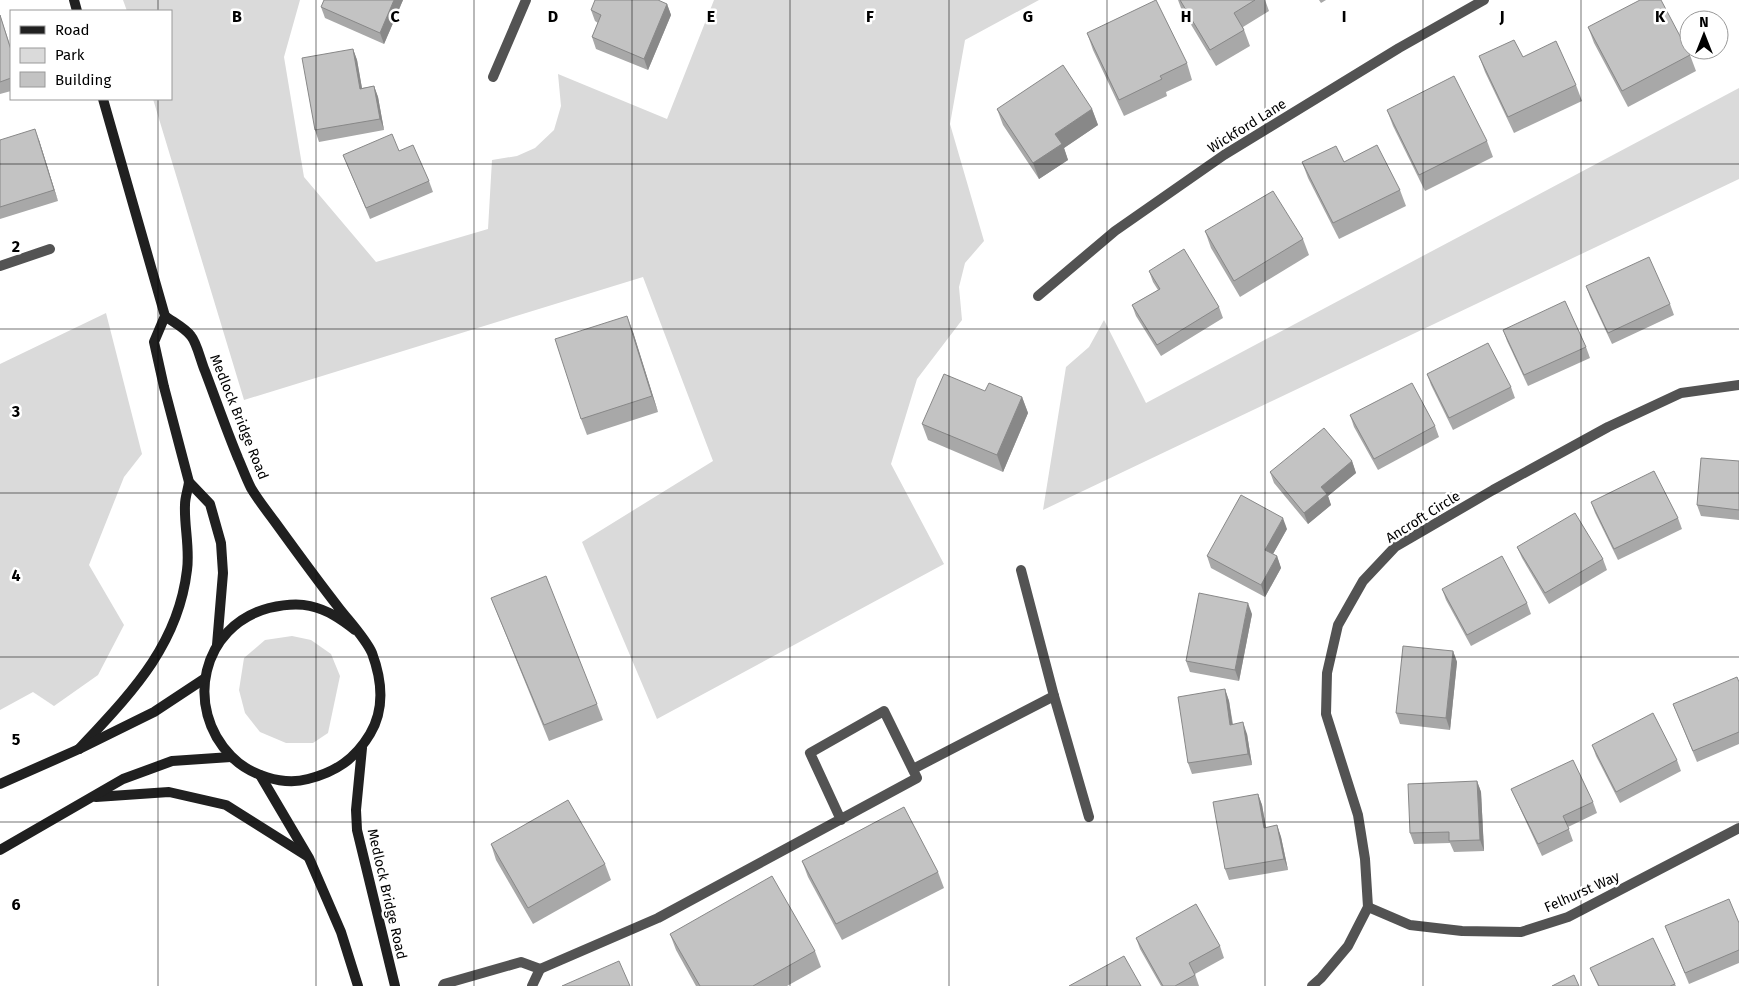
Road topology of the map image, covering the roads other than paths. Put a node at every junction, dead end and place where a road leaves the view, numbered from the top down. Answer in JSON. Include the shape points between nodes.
{"nodes":[{"id":1,"x":526,"y":0,"type":"edge"},
{"id":2,"x":1484,"y":0,"type":"edge"},
{"id":3,"x":493,"y":77,"type":"dead end"},
{"id":4,"x":103,"y":100,"type":"edge"},
{"id":5,"x":50,"y":249,"type":"dead end"},
{"id":6,"x":0,"y":266,"type":"edge"},
{"id":7,"x":1038,"y":296,"type":"dead end"},
{"id":8,"x":165,"y":316,"type":"junction"},
{"id":9,"x":1739,"y":385,"type":"edge"},
{"id":10,"x":189,"y":482,"type":"junction"},
{"id":11,"x":1022,"y":570,"type":"dead end"},
{"id":12,"x":355,"y":630,"type":"junction"},
{"id":13,"x":217,"y":645,"type":"junction"},
{"id":14,"x":204,"y":679,"type":"junction"},
{"id":15,"x":1054,"y":696,"type":"junction"},
{"id":16,"x":362,"y":748,"type":"junction"},
{"id":17,"x":79,"y":749,"type":"junction"},
{"id":18,"x":231,"y":757,"type":"junction"},
{"id":19,"x":912,"y":769,"type":"junction"},
{"id":20,"x":260,"y":775,"type":"junction"},
{"id":21,"x":0,"y":784,"type":"edge"},
{"id":22,"x":92,"y":797,"type":"junction"},
{"id":23,"x":1089,"y":817,"type":"dead end"},
{"id":24,"x":841,"y":820,"type":"junction"},
{"id":25,"x":1739,"y":828,"type":"edge"},
{"id":26,"x":0,"y":850,"type":"edge"},
{"id":27,"x":310,"y":858,"type":"junction"},
{"id":28,"x":1368,"y":907,"type":"junction"},
{"id":29,"x":540,"y":969,"type":"junction"},
{"id":30,"x":358,"y":986,"type":"edge"},
{"id":31,"x":395,"y":986,"type":"edge"},
{"id":32,"x":443,"y":986,"type":"edge"},
{"id":33,"x":532,"y":986,"type":"edge"},
{"id":34,"x":1312,"y":986,"type":"edge"}],
"edges":[{"from":1,"to":3,"type":"street"},
{"from":2,"to":7,"type":"street","name":"Wickford Lane","via":[[1224,155],[1115,231]]},
{"from":4,"to":8,"type":"main road"},
{"from":5,"to":6,"type":"street"},
{"from":8,"to":10,"type":"main road","name":"Medlock Bridge Road","via":[[154,342]]},
{"from":8,"to":12,"type":"main road","name":"Medlock Bridge Road","via":[[192,336],[250,487]]},
{"from":9,"to":28,"type":"street","name":"Ancroft Circle","via":[[1681,394],[1608,427],[1395,547],[1363,581],[1338,624],[1327,673],[1326,714],[1358,815]]},
{"from":10,"to":13,"type":"main road","name":"Medlock Bridge Road","via":[[210,504],[221,543],[223,573]]},
{"from":10,"to":17,"type":"main road","via":[[185,504],[188,568],[182,602],[164,644],[132,691]]},
{"from":11,"to":15,"type":"street"},
{"from":12,"to":13,"type":"main road","name":"Medlock Bridge Road","via":[[334,614],[309,605],[282,604],[257,611],[234,625]]},
{"from":12,"to":16,"type":"main road","name":"Medlock Bridge Road","via":[[371,650],[379,675],[381,700],[374,726]]},
{"from":13,"to":14,"type":"main road","name":"Medlock Bridge Road"},
{"from":14,"to":17,"type":"main road","via":[[154,712]]},
{"from":14,"to":18,"type":"main road","name":"Medlock Bridge Road","via":[[204,707],[214,734]]},
{"from":15,"to":19,"type":"street"},
{"from":15,"to":23,"type":"street"},
{"from":16,"to":20,"type":"main road","name":"Medlock Bridge Road","via":[[345,764],[304,780],[281,780]]},
{"from":16,"to":31,"type":"main road","name":"Medlock Bridge Road","via":[[357,830]]},
{"from":17,"to":21,"type":"main road"},
{"from":18,"to":20,"type":"main road","name":"Medlock Bridge Road"},
{"from":18,"to":22,"type":"main road","via":[[172,760],[123,779]]},
{"from":19,"to":24,"type":"street","via":[[917,778]]},
{"from":19,"to":24,"type":"street","via":[[884,711],[810,753]]},
{"from":20,"to":27,"type":"main road","name":"Medlock Bridge Road"},
{"from":22,"to":26,"type":"main road"},
{"from":22,"to":27,"type":"main road","via":[[169,792],[226,805]]},
{"from":24,"to":29,"type":"street","via":[[658,918]]},
{"from":25,"to":28,"type":"street","name":"Felhurst Way","via":[[1568,917],[1521,932],[1462,931],[1410,925]]},
{"from":27,"to":30,"type":"main road","name":"Medlock Bridge Road","via":[[341,932]]},
{"from":28,"to":34,"type":"street","via":[[1348,946]]},
{"from":29,"to":32,"type":"street","via":[[521,962]]},
{"from":29,"to":33,"type":"street"}]}
